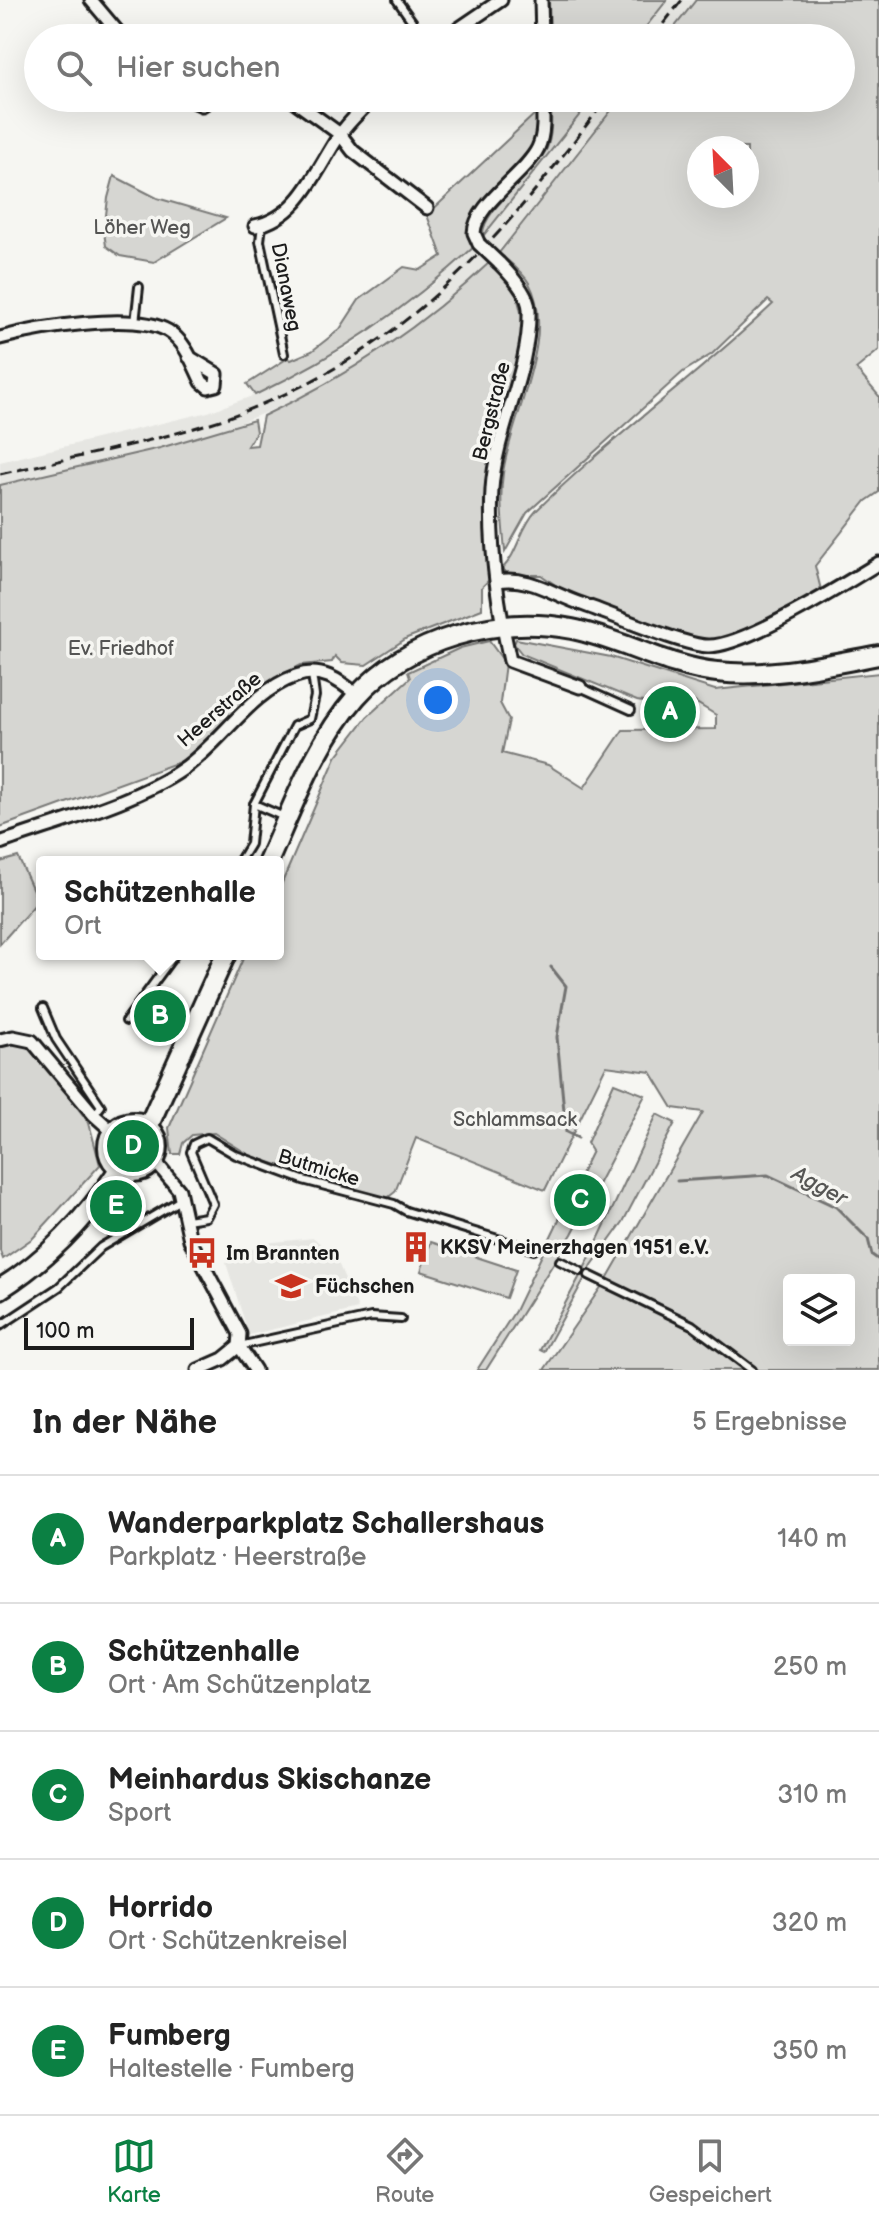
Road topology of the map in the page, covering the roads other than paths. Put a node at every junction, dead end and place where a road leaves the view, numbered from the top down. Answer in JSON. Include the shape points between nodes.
{"nodes":[{"id":1,"x":91,"y":0,"type":"edge"},
{"id":2,"x":397,"y":0,"type":"edge"},
{"id":3,"x":501,"y":0,"type":"edge"},
{"id":4,"x":541,"y":0,"type":"edge"},
{"id":5,"x":111,"y":24,"type":"edge"},
{"id":6,"x":414,"y":24,"type":"edge"},
{"id":7,"x":466,"y":24,"type":"edge"},
{"id":8,"x":542,"y":24,"type":"edge"},
{"id":9,"x":309,"y":112,"type":"edge"},
{"id":10,"x":360,"y":112,"type":"edge"},
{"id":11,"x":542,"y":112,"type":"edge"},
{"id":12,"x":340,"y":134,"type":"junction"},
{"id":13,"x":427,"y":208,"type":"dead end"},
{"id":14,"x":258,"y":226,"type":"joint"},
{"id":15,"x":139,"y":287,"type":"dead end"},
{"id":16,"x":135,"y":323,"type":"junction"},
{"id":17,"x":0,"y":338,"type":"edge"},
{"id":18,"x":284,"y":354,"type":"dead end"},
{"id":19,"x":189,"y":357,"type":"dead end"},
{"id":20,"x":879,"y":563,"type":"edge"},
{"id":21,"x":498,"y":581,"type":"junction"},
{"id":22,"x":502,"y":625,"type":"junction"},
{"id":23,"x":879,"y":655,"type":"edge"},
{"id":24,"x":312,"y":673,"type":"junction"},
{"id":25,"x":580,"y":687,"type":"joint"},
{"id":26,"x":357,"y":695,"type":"junction"},
{"id":27,"x":631,"y":710,"type":"dead end"},
{"id":28,"x":254,"y":804,"type":"junction"},
{"id":29,"x":287,"y":818,"type":"junction"},
{"id":30,"x":0,"y":843,"type":"edge"},
{"id":31,"x":243,"y":856,"type":"edge"},
{"id":32,"x":271,"y":856,"type":"edge"},
{"id":33,"x":171,"y":960,"type":"edge"},
{"id":34,"x":223,"y":960,"type":"edge"},
{"id":35,"x":43,"y":1008,"type":"dead end"},
{"id":36,"x":126,"y":1021,"type":"dead end"},
{"id":37,"x":0,"y":1040,"type":"edge"},
{"id":38,"x":94,"y":1115,"type":"junction"},
{"id":39,"x":148,"y":1127,"type":"junction"},
{"id":40,"x":113,"y":1132,"type":"junction"},
{"id":41,"x":154,"y":1160,"type":"junction"},
{"id":42,"x":120,"y":1168,"type":"junction"},
{"id":43,"x":182,"y":1199,"type":"junction"},
{"id":44,"x":187,"y":1220,"type":"junction"},
{"id":45,"x":534,"y":1250,"type":"dead end"},
{"id":46,"x":560,"y":1261,"type":"dead end"},
{"id":47,"x":580,"y":1271,"type":"dead end"},
{"id":48,"x":589,"y":1275,"type":"dead end"},
{"id":49,"x":0,"y":1289,"type":"edge"},
{"id":50,"x":401,"y":1319,"type":"dead end"},
{"id":51,"x":0,"y":1326,"type":"edge"},
{"id":52,"x":239,"y":1346,"type":"junction"},
{"id":53,"x":198,"y":1370,"type":"edge"},
{"id":54,"x":255,"y":1370,"type":"edge"},
{"id":55,"x":752,"y":1370,"type":"edge"}],
"edges":[{"from":1,"to":5,"type":"street"},
{"from":2,"to":6,"type":"lane"},
{"from":3,"to":7,"type":"street"},
{"from":4,"to":8,"type":"street"},
{"from":9,"to":12,"type":"street"},
{"from":10,"to":12,"type":"street"},
{"from":11,"to":21,"type":"street","name":"Bergstraße","bridge":true,"via":[[537,150],[477,218],[474,233],[514,279],[529,310],[517,388],[494,464]]},
{"from":12,"to":13,"type":"street","via":[[353,151]]},
{"from":12,"to":14,"type":"street","via":[[306,190],[288,210]]},
{"from":14,"to":18,"type":"lane","name":"Dianaweg"},
{"from":15,"to":16,"type":"lane"},
{"from":16,"to":17,"type":"street"},
{"from":16,"to":19,"type":"street","via":[[166,330]]},
{"from":20,"to":21,"type":"street","via":[[823,598],[735,640],[705,646],[520,578]]},
{"from":21,"to":22,"type":"street","name":"Bergstraße"},
{"from":22,"to":23,"type":"main road","via":[[577,630],[714,672],[780,673]]},
{"from":22,"to":25,"type":"street","via":[[510,661]]},
{"from":22,"to":26,"type":"main road","via":[[426,647]]},
{"from":24,"to":26,"type":"street","via":[[328,675]]},
{"from":24,"to":28,"type":"lane","via":[[310,719],[294,726]]},
{"from":24,"to":30,"type":"street","name":"Heerstraße","via":[[263,695],[199,757],[160,782]]},
{"from":25,"to":27,"type":"lane"},
{"from":26,"to":29,"type":"main road","via":[[322,746]]},
{"from":28,"to":29,"type":"lane"},
{"from":28,"to":31,"type":"lane","via":[[250,844]]},
{"from":29,"to":32,"type":"main road"},
{"from":33,"to":36,"type":"lane"},
{"from":34,"to":39,"type":"main road"},
{"from":35,"to":38,"type":"lane","via":[[56,1039],[101,1106]]},
{"from":37,"to":38,"type":"street","via":[[32,1041]]},
{"from":38,"to":40,"type":"street"},
{"from":39,"to":40,"type":"main road","via":[[126,1123]]},
{"from":39,"to":41,"type":"main road","via":[[157,1139]]},
{"from":40,"to":42,"type":"main road","via":[[109,1148]]},
{"from":41,"to":42,"type":"main road","via":[[135,1171]]},
{"from":41,"to":43,"type":"street"},
{"from":42,"to":49,"type":"main road","via":[[62,1239]]},
{"from":43,"to":44,"type":"street"},
{"from":43,"to":51,"type":"lane","via":[[101,1247],[59,1287]]},
{"from":44,"to":45,"type":"lane","name":"Butmicke","via":[[206,1217],[213,1204],[191,1152],[194,1144],[207,1138],[303,1180]]},
{"from":44,"to":52,"type":"street","via":[[190,1240],[238,1325]]},
{"from":46,"to":47,"type":"lane"},
{"from":48,"to":55,"type":"lane","via":[[692,1325]]},
{"from":50,"to":52,"type":"lane","via":[[371,1317]]},
{"from":52,"to":53,"type":"street"},
{"from":52,"to":54,"type":"street"}]}
